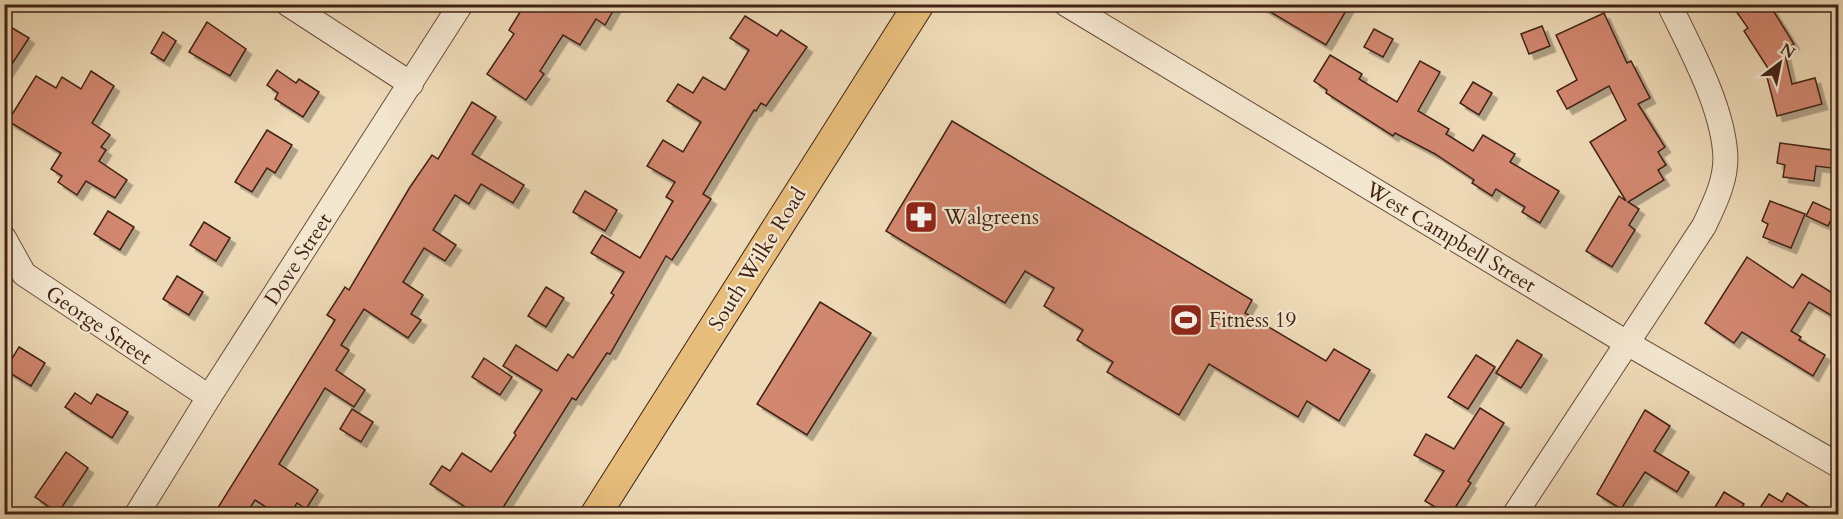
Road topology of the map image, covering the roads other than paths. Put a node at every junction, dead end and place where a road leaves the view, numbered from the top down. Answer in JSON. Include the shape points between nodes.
{"nodes":[{"id":1,"x":288,"y":4,"type":"edge"},
{"id":2,"x":460,"y":4,"type":"edge"},
{"id":3,"x":919,"y":4,"type":"edge"},
{"id":4,"x":1066,"y":4,"type":"edge"},
{"id":5,"x":1670,"y":4,"type":"edge"},
{"id":6,"x":411,"y":84,"type":"junction"},
{"id":7,"x":4,"y":238,"type":"edge"},
{"id":8,"x":1627,"y":343,"type":"junction"},
{"id":9,"x":209,"y":397,"type":"junction"},
{"id":10,"x":1839,"y":465,"type":"edge"},
{"id":11,"x":137,"y":514,"type":"edge"},
{"id":12,"x":596,"y":514,"type":"edge"},
{"id":13,"x":1515,"y":514,"type":"edge"}],
"edges":[{"from":1,"to":6,"type":"street"},
{"from":2,"to":6,"type":"street","name":"Dove Street"},
{"from":3,"to":12,"type":"main road","name":"South Wilke Road"},
{"from":4,"to":8,"type":"street","name":"West Campbell Street"},
{"from":5,"to":8,"type":"street","via":[[1695,57],[1726,152],[1719,192],[1704,226]]},
{"from":6,"to":9,"type":"street","name":"Dove Street"},
{"from":7,"to":9,"type":"street","name":"George Street","via":[[24,274]]},
{"from":8,"to":10,"type":"street","name":"West Campbell Street"},
{"from":8,"to":13,"type":"street"},
{"from":9,"to":11,"type":"street","name":"Dove Street"}]}
